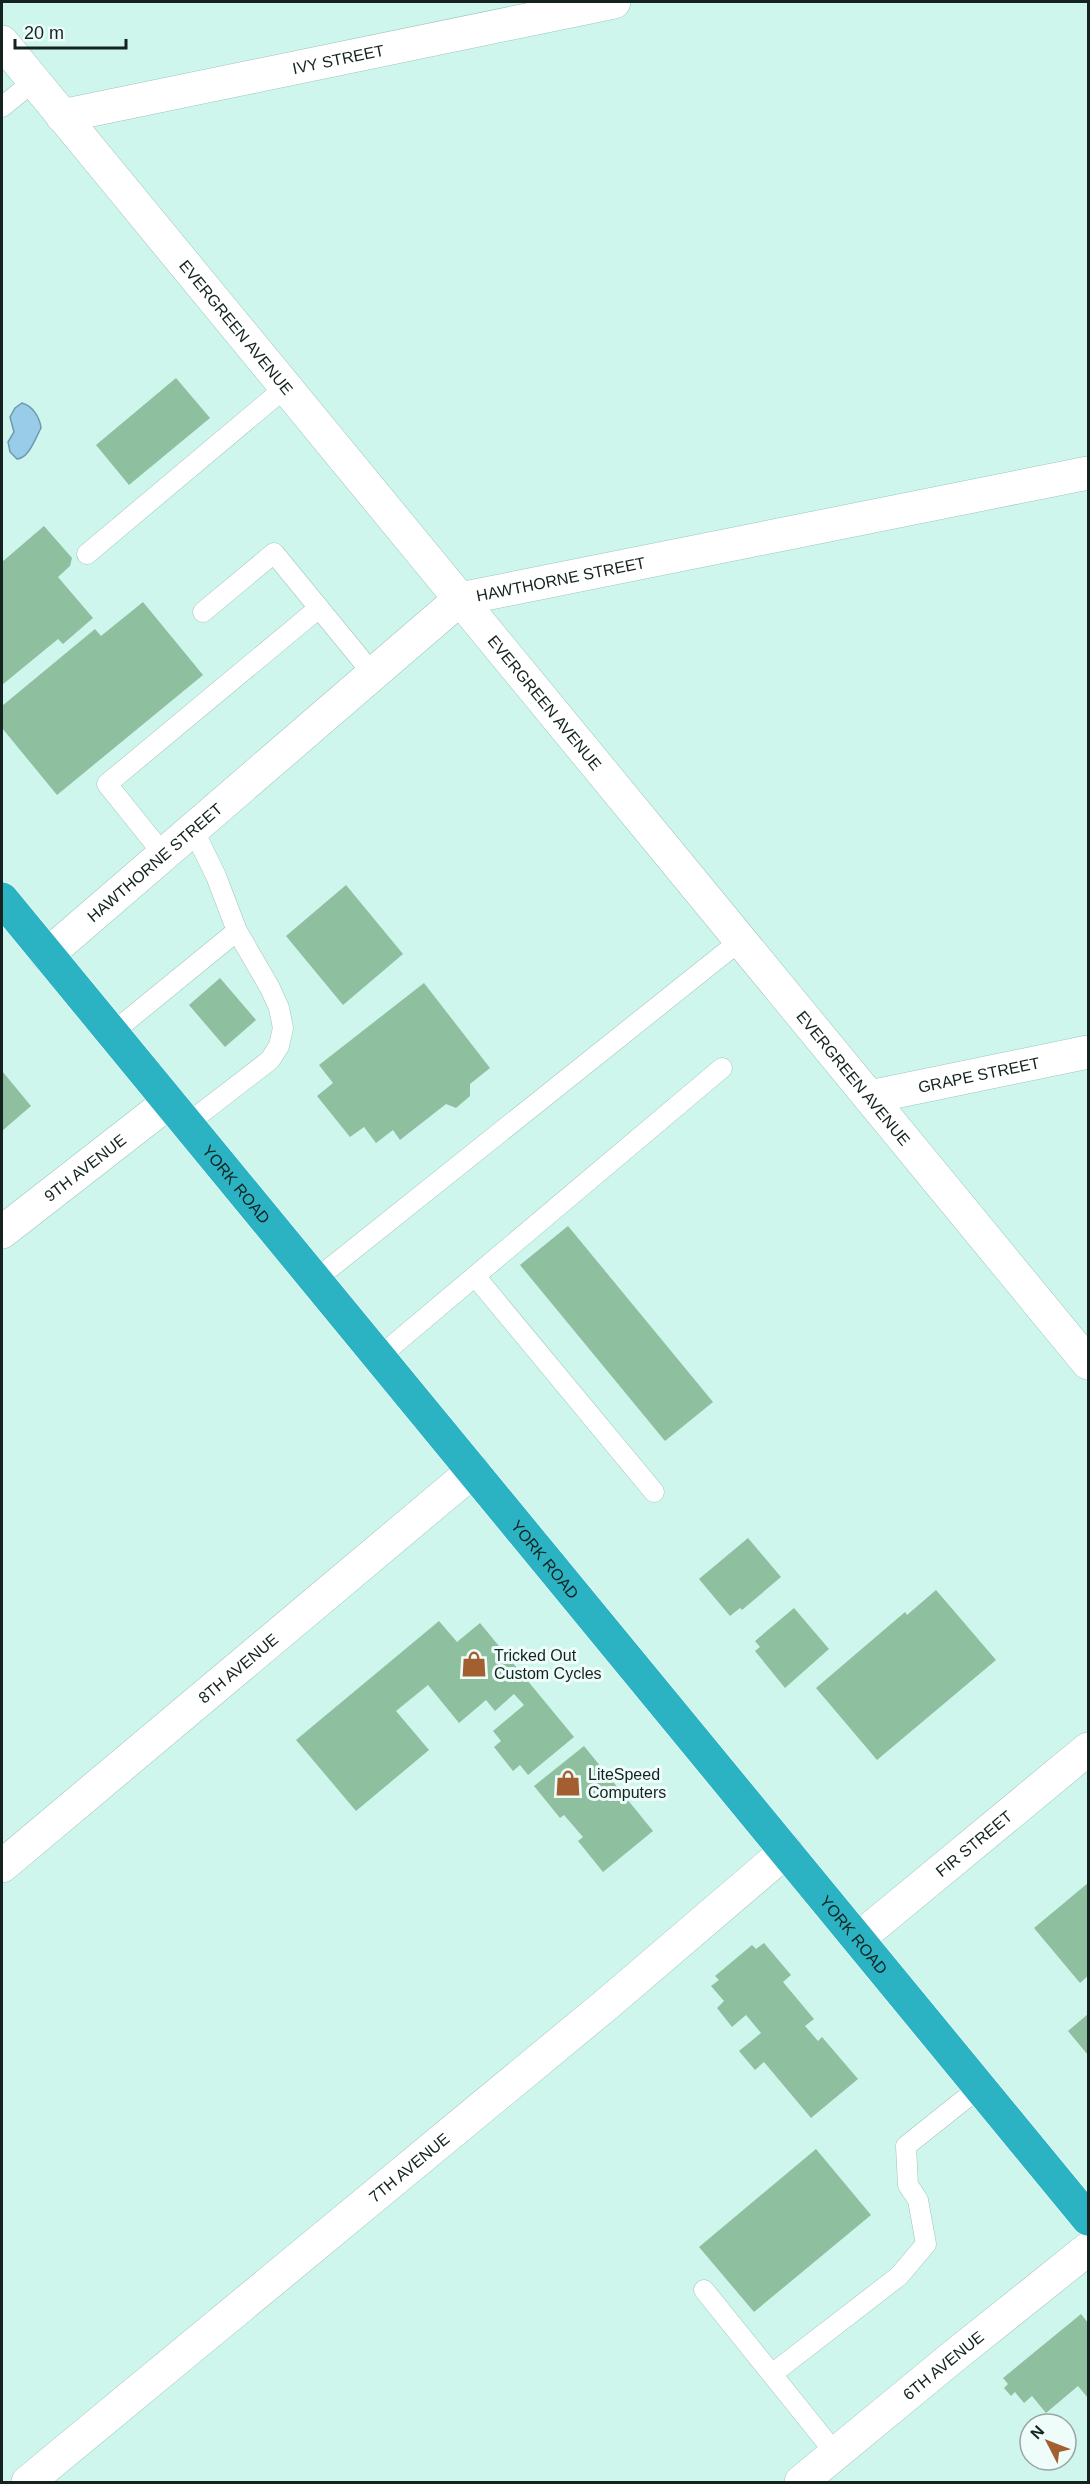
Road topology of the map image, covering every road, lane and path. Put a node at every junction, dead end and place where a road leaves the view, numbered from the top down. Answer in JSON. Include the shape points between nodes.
{"nodes":[{"id":1,"x":614,"y":2,"type":"edge"},
{"id":2,"x":2,"y":42,"type":"edge"},
{"id":3,"x":34,"y":81,"type":"junction"},
{"id":4,"x":2,"y":107,"type":"edge"},
{"id":5,"x":62,"y":116,"type":"junction"},
{"id":6,"x":286,"y":387,"type":"junction"},
{"id":7,"x":1089,"y":473,"type":"edge"},
{"id":8,"x":87,"y":554,"type":"dead end"},
{"id":9,"x":460,"y":599,"type":"junction"},
{"id":10,"x":319,"y":608,"type":"junction"},
{"id":11,"x":202,"y":612,"type":"dead end"},
{"id":12,"x":373,"y":674,"type":"junction"},
{"id":13,"x":194,"y":829,"type":"junction"},
{"id":14,"x":164,"y":855,"type":"junction"},
{"id":15,"x":2,"y":899,"type":"edge"},
{"id":16,"x":237,"y":931,"type":"junction"},
{"id":17,"x":741,"y":940,"type":"junction"},
{"id":18,"x":47,"y":955,"type":"junction"},
{"id":19,"x":112,"y":1033,"type":"junction"},
{"id":20,"x":1089,"y":1052,"type":"edge"},
{"id":21,"x":723,"y":1068,"type":"dead end"},
{"id":22,"x":870,"y":1097,"type":"junction"},
{"id":23,"x":178,"y":1113,"type":"junction"},
{"id":24,"x":2,"y":1232,"type":"edge"},
{"id":25,"x":475,"y":1276,"type":"junction"},
{"id":26,"x":315,"y":1280,"type":"junction"},
{"id":27,"x":379,"y":1357,"type":"junction"},
{"id":28,"x":1089,"y":1363,"type":"edge"},
{"id":29,"x":473,"y":1472,"type":"junction"},
{"id":30,"x":654,"y":1492,"type":"dead end"},
{"id":31,"x":1089,"y":1749,"type":"edge"},
{"id":32,"x":786,"y":1851,"type":"junction"},
{"id":33,"x":2,"y":1866,"type":"edge"},
{"id":34,"x":858,"y":1939,"type":"junction"},
{"id":35,"x":980,"y":2087,"type":"junction"},
{"id":36,"x":1089,"y":2219,"type":"edge"},
{"id":37,"x":1089,"y":2249,"type":"edge"},
{"id":38,"x":704,"y":2290,"type":"dead end"},
{"id":39,"x":771,"y":2374,"type":"junction"},
{"id":40,"x":836,"y":2454,"type":"junction"},
{"id":41,"x":28,"y":2482,"type":"edge"},
{"id":42,"x":801,"y":2482,"type":"edge"}],
"edges":[{"from":1,"to":5,"type":"street","name":"IVY STREET"},
{"from":2,"to":3,"type":"street","name":"EVERGREEN AVENUE"},
{"from":3,"to":4,"type":"lane"},
{"from":3,"to":5,"type":"street","name":"EVERGREEN AVENUE"},
{"from":5,"to":6,"type":"street","name":"EVERGREEN AVENUE"},
{"from":6,"to":8,"type":"lane"},
{"from":6,"to":9,"type":"street","name":"EVERGREEN AVENUE"},
{"from":7,"to":9,"type":"street","name":"HAWTHORNE STREET"},
{"from":9,"to":12,"type":"street","name":"HAWTHORNE STREET"},
{"from":9,"to":17,"type":"street","name":"EVERGREEN AVENUE"},
{"from":10,"to":11,"type":"lane","via":[[274,553]]},
{"from":10,"to":12,"type":"lane"},
{"from":10,"to":14,"type":"lane","via":[[107,784]]},
{"from":12,"to":13,"type":"street","name":"HAWTHORNE STREET"},
{"from":13,"to":14,"type":"street","name":"HAWTHORNE STREET"},
{"from":13,"to":16,"type":"lane"},
{"from":14,"to":18,"type":"street","name":"HAWTHORNE STREET"},
{"from":15,"to":18,"type":"highway","name":"YORK ROAD"},
{"from":16,"to":19,"type":"lane"},
{"from":16,"to":23,"type":"lane","via":[[279,1008],[283,1028],[279,1046],[270,1060]]},
{"from":17,"to":22,"type":"street","name":"EVERGREEN AVENUE"},
{"from":17,"to":26,"type":"lane"},
{"from":18,"to":19,"type":"highway","name":"YORK ROAD"},
{"from":19,"to":23,"type":"highway","name":"YORK ROAD"},
{"from":20,"to":22,"type":"street","name":"GRAPE STREET"},
{"from":21,"to":25,"type":"lane"},
{"from":22,"to":28,"type":"street","name":"EVERGREEN AVENUE"},
{"from":23,"to":24,"type":"street","name":"9TH AVENUE"},
{"from":23,"to":26,"type":"highway","name":"YORK ROAD"},
{"from":25,"to":27,"type":"lane"},
{"from":25,"to":30,"type":"lane"},
{"from":26,"to":27,"type":"highway","name":"YORK ROAD"},
{"from":27,"to":29,"type":"highway","name":"YORK ROAD"},
{"from":29,"to":32,"type":"highway","name":"YORK ROAD"},
{"from":29,"to":33,"type":"street","name":"8TH AVENUE"},
{"from":31,"to":34,"type":"street","name":"FIR STREET"},
{"from":32,"to":34,"type":"highway","name":"YORK ROAD"},
{"from":32,"to":41,"type":"street","name":"7TH AVENUE","via":[[607,2004]]},
{"from":34,"to":35,"type":"highway","name":"YORK ROAD"},
{"from":35,"to":36,"type":"highway","name":"YORK ROAD"},
{"from":35,"to":39,"type":"lane","via":[[906,2146],[908,2185],[918,2200],[926,2244],[899,2276]]},
{"from":37,"to":40,"type":"street","name":"6TH AVENUE"},
{"from":38,"to":39,"type":"lane"},
{"from":39,"to":40,"type":"lane"},
{"from":40,"to":42,"type":"street","name":"6TH AVENUE"}]}
